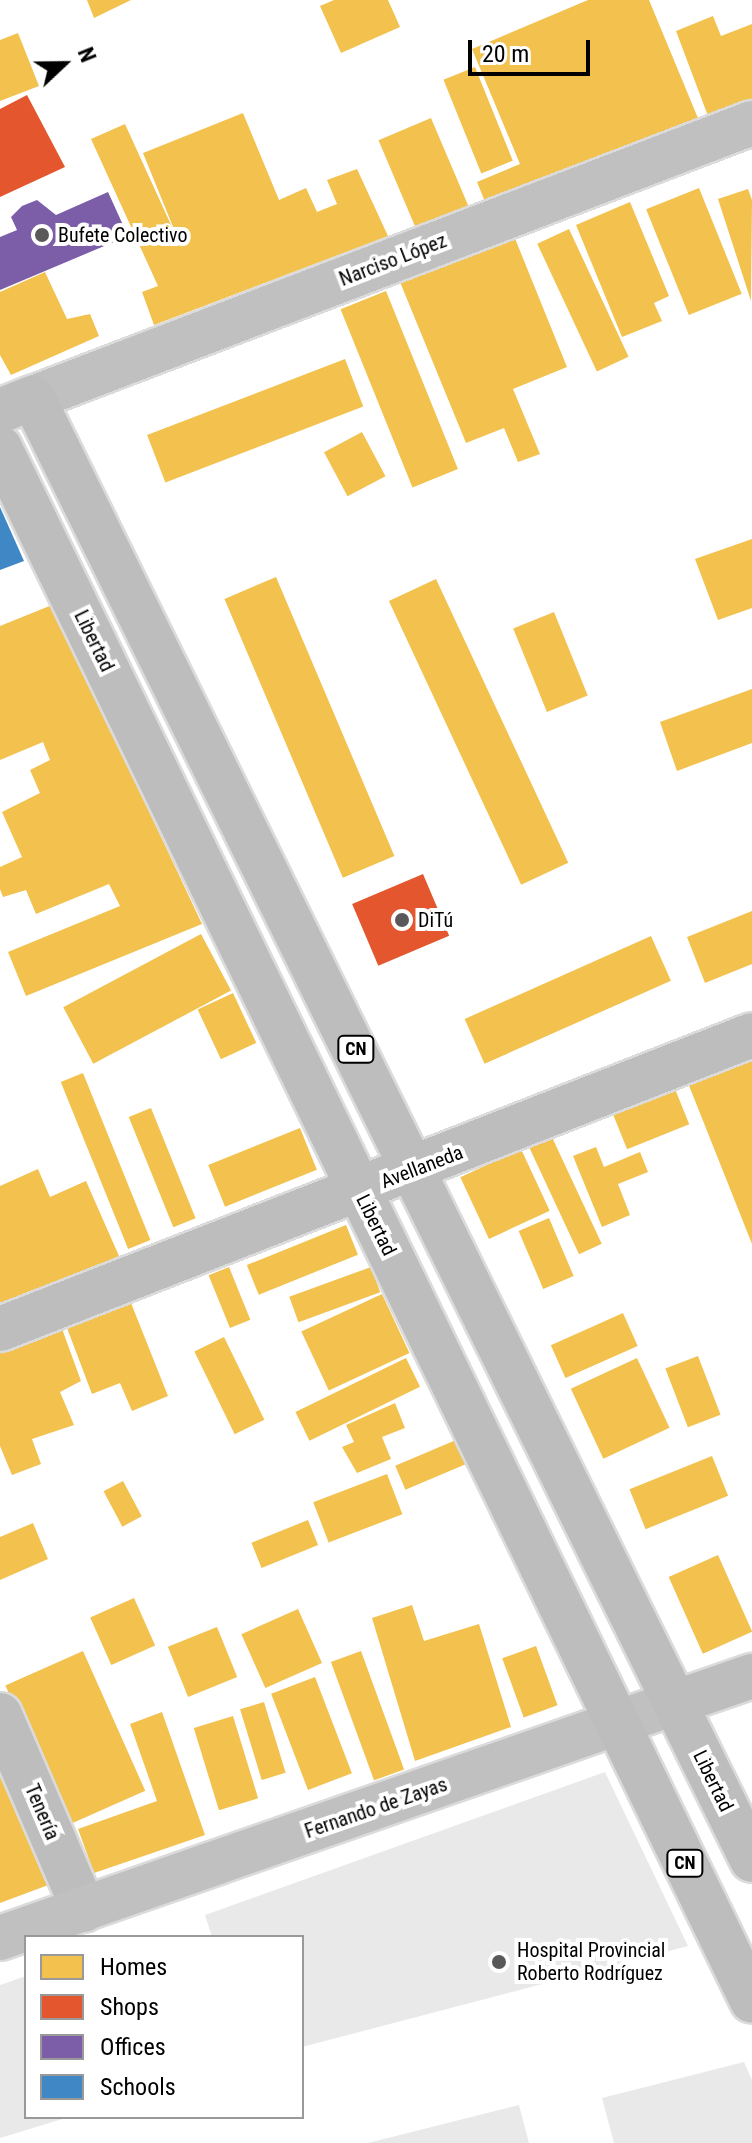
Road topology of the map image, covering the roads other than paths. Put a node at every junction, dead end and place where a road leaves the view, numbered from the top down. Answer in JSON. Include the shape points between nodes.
{"nodes":[{"id":1,"x":752,"y":123,"type":"edge"},
{"id":2,"x":16,"y":404,"type":"edge"},
{"id":3,"x":0,"y":448,"type":"edge"},
{"id":4,"x":752,"y":1035,"type":"edge"},
{"id":5,"x":415,"y":1170,"type":"junction"},
{"id":6,"x":359,"y":1191,"type":"junction"},
{"id":7,"x":0,"y":1329,"type":"edge"},
{"id":8,"x":752,"y":1676,"type":"edge"},
{"id":9,"x":674,"y":1703,"type":"junction"},
{"id":10,"x":0,"y":1715,"type":"edge"},
{"id":11,"x":619,"y":1723,"type":"junction"},
{"id":12,"x":752,"y":1860,"type":"edge"},
{"id":13,"x":84,"y":1910,"type":"junction"},
{"id":14,"x":0,"y":1938,"type":"edge"},
{"id":15,"x":752,"y":2001,"type":"edge"}],
"edges":[{"from":1,"to":2,"type":"main road","name":"Narciso López"},
{"from":2,"to":5,"type":"main road","name":"Libertad","number":"CN"},
{"from":3,"to":6,"type":"main road","name":"Libertad","number":"CN"},
{"from":4,"to":5,"type":"main road","name":"Avellaneda"},
{"from":5,"to":6,"type":"main road","name":"Avellaneda"},
{"from":5,"to":9,"type":"main road","name":"Libertad","number":"CN"},
{"from":6,"to":7,"type":"main road","name":"Avellaneda"},
{"from":6,"to":11,"type":"main road","name":"Libertad","number":"CN"},
{"from":8,"to":9,"type":"main road","name":"Fernando de Zayas"},
{"from":9,"to":11,"type":"main road","name":"Fernando de Zayas"},
{"from":9,"to":12,"type":"main road","name":"Libertad","number":"CN"},
{"from":10,"to":13,"type":"main road","name":"Tenería"},
{"from":11,"to":13,"type":"main road","name":"Fernando de Zayas"},
{"from":11,"to":15,"type":"main road","name":"Libertad","number":"CN"},
{"from":13,"to":14,"type":"main road","name":"Fernando de Zayas"}]}
